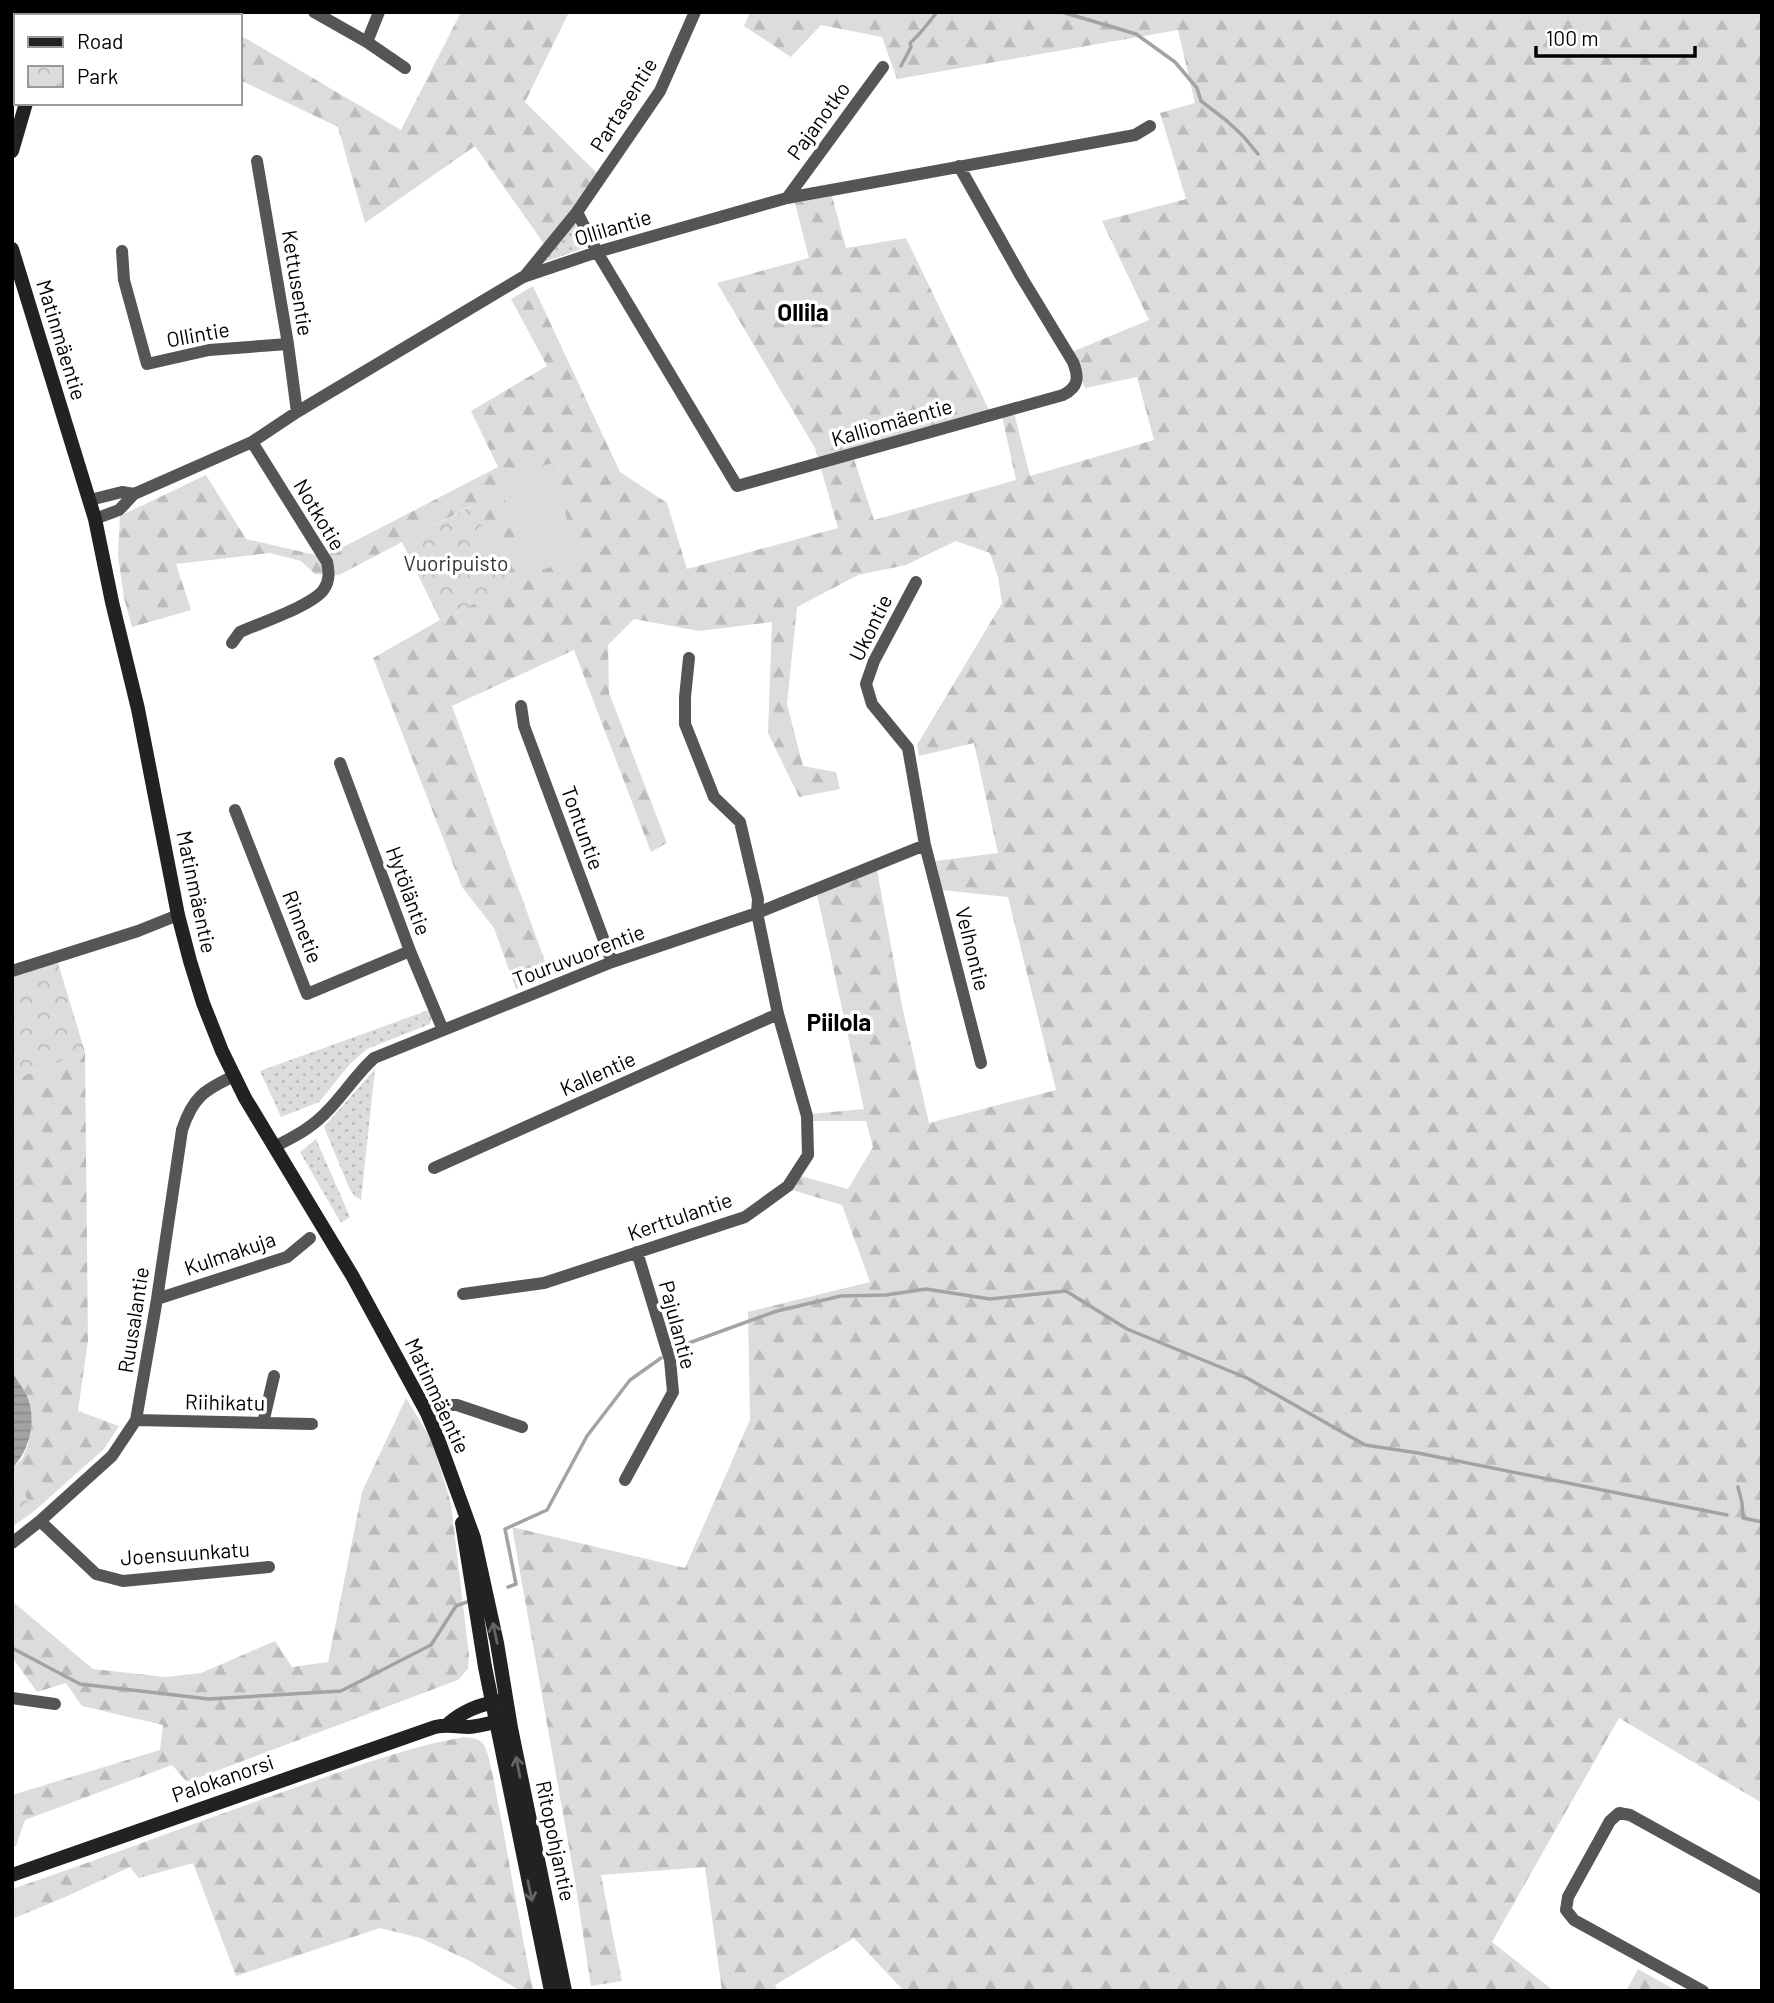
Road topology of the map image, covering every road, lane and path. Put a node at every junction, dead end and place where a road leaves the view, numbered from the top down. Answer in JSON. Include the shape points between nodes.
{"nodes":[{"id":1,"x":314,"y":12,"type":"edge"},
{"id":2,"x":379,"y":12,"type":"edge"},
{"id":3,"x":695,"y":12,"type":"edge"},
{"id":4,"x":367,"y":42,"type":"junction"},
{"id":5,"x":883,"y":67,"type":"dead end"},
{"id":6,"x":405,"y":68,"type":"dead end"},
{"id":7,"x":25,"y":105,"type":"edge"},
{"id":8,"x":1150,"y":126,"type":"dead end"},
{"id":9,"x":12,"y":151,"type":"edge"},
{"id":10,"x":257,"y":161,"type":"dead end"},
{"id":11,"x":958,"y":166,"type":"junction"},
{"id":12,"x":787,"y":198,"type":"junction"},
{"id":13,"x":577,"y":212,"type":"junction"},
{"id":14,"x":12,"y":249,"type":"edge"},
{"id":15,"x":122,"y":251,"type":"dead end"},
{"id":16,"x":597,"y":253,"type":"junction"},
{"id":17,"x":523,"y":277,"type":"junction"},
{"id":18,"x":288,"y":344,"type":"junction"},
{"id":19,"x":297,"y":412,"type":"junction"},
{"id":20,"x":252,"y":442,"type":"junction"},
{"id":21,"x":134,"y":494,"type":"junction"},
{"id":22,"x":90,"y":500,"type":"junction"},
{"id":23,"x":95,"y":519,"type":"junction"},
{"id":24,"x":916,"y":582,"type":"dead end"},
{"id":25,"x":232,"y":643,"type":"dead end"},
{"id":26,"x":689,"y":658,"type":"dead end"},
{"id":27,"x":521,"y":706,"type":"dead end"},
{"id":28,"x":340,"y":763,"type":"dead end"},
{"id":29,"x":235,"y":810,"type":"dead end"},
{"id":30,"x":925,"y":845,"type":"junction"},
{"id":31,"x":757,"y":913,"type":"junction"},
{"id":32,"x":178,"y":915,"type":"junction"},
{"id":33,"x":410,"y":951,"type":"junction"},
{"id":34,"x":612,"y":962,"type":"junction"},
{"id":35,"x":12,"y":971,"type":"edge"},
{"id":36,"x":778,"y":1014,"type":"junction"},
{"id":37,"x":443,"y":1030,"type":"junction"},
{"id":38,"x":981,"y":1063,"type":"dead end"},
{"id":39,"x":234,"y":1076,"type":"junction"},
{"id":40,"x":275,"y":1147,"type":"junction"},
{"id":41,"x":434,"y":1168,"type":"dead end"},
{"id":42,"x":310,"y":1238,"type":"dead end"},
{"id":43,"x":637,"y":1252,"type":"junction"},
{"id":44,"x":463,"y":1294,"type":"dead end"},
{"id":45,"x":157,"y":1298,"type":"junction"},
{"id":46,"x":274,"y":1376,"type":"dead end"},
{"id":47,"x":427,"y":1413,"type":"junction"},
{"id":48,"x":136,"y":1420,"type":"junction"},
{"id":49,"x":263,"y":1423,"type":"junction"},
{"id":50,"x":312,"y":1424,"type":"dead end"},
{"id":51,"x":522,"y":1427,"type":"dead end"},
{"id":52,"x":625,"y":1480,"type":"dead end"},
{"id":53,"x":40,"y":1521,"type":"junction"},
{"id":54,"x":12,"y":1543,"type":"edge"},
{"id":55,"x":269,"y":1567,"type":"dead end"},
{"id":56,"x":12,"y":1698,"type":"edge"},
{"id":57,"x":499,"y":1701,"type":"junction"},
{"id":58,"x":55,"y":1704,"type":"dead end"},
{"id":59,"x":502,"y":1720,"type":"junction"},
{"id":60,"x":448,"y":1724,"type":"junction"},
{"id":61,"x":12,"y":1875,"type":"edge"},
{"id":62,"x":1762,"y":1888,"type":"edge"},
{"id":63,"x":551,"y":1991,"type":"edge"},
{"id":64,"x":565,"y":1991,"type":"edge"},
{"id":65,"x":1703,"y":1991,"type":"edge"}],
"edges":[{"from":1,"to":4,"type":"street"},
{"from":2,"to":4,"type":"street"},
{"from":3,"to":13,"type":"street","name":"Partasentie","via":[[660,91]]},
{"from":4,"to":6,"type":"street"},
{"from":5,"to":12,"type":"street","name":"Pajanotko"},
{"from":7,"to":9,"type":"main road"},
{"from":8,"to":11,"type":"street","name":"Ollilantie","via":[[1135,135]]},
{"from":10,"to":18,"type":"street","name":"Kettusentie"},
{"from":11,"to":12,"type":"street","name":"Ollilantie"},
{"from":11,"to":16,"type":"street","name":"Kalliomäentie","via":[[1073,362],[1077,384],[1063,396],[737,486]]},
{"from":12,"to":16,"type":"street","name":"Ollilantie"},
{"from":13,"to":16,"type":"street"},
{"from":13,"to":17,"type":"street","name":"Partasentie"},
{"from":14,"to":22,"type":"main road","name":"Matinmäentie"},
{"from":15,"to":18,"type":"street","name":"Ollintie","via":[[124,280],[148,364],[209,350]]},
{"from":16,"to":17,"type":"street","name":"Ollilantie"},
{"from":17,"to":19,"type":"street","name":"Ollilantie"},
{"from":18,"to":19,"type":"street","name":"Kettusentie"},
{"from":19,"to":20,"type":"street","name":"Ollilantie"},
{"from":20,"to":21,"type":"street","name":"Ollilantie"},
{"from":20,"to":25,"type":"street","name":"Notkotie","via":[[327,562],[330,574],[316,598],[240,632]]},
{"from":21,"to":22,"type":"street","name":"Ollilantie","via":[[122,492]]},
{"from":21,"to":23,"type":"street","name":"Ollilantie","via":[[118,510]]},
{"from":22,"to":23,"type":"main road","name":"Matinmäentie"},
{"from":23,"to":32,"type":"main road","name":"Matinmäentie"},
{"from":24,"to":30,"type":"street","name":"Ukontie","via":[[866,684],[872,704],[908,748]]},
{"from":26,"to":31,"type":"street","name":"Kerttulantie","via":[[685,724],[714,797],[740,822],[758,899]]},
{"from":27,"to":34,"type":"street","name":"Tontuntie","via":[[524,726]]},
{"from":28,"to":33,"type":"street","name":"Hytöläntie"},
{"from":29,"to":33,"type":"street","name":"Rinnetie","via":[[307,993]]},
{"from":30,"to":31,"type":"street","name":"Touruvuorentie"},
{"from":30,"to":38,"type":"street","name":"Velhontie"},
{"from":31,"to":34,"type":"street","name":"Touruvuorentie"},
{"from":31,"to":36,"type":"street","name":"Kerttulantie"},
{"from":32,"to":35,"type":"street"},
{"from":32,"to":39,"type":"main road","name":"Matinmäentie","via":[[203,1003]]},
{"from":33,"to":37,"type":"street","name":"Hytöläntie"},
{"from":34,"to":37,"type":"street","name":"Touruvuorentie"},
{"from":36,"to":41,"type":"street","name":"Kallentie"},
{"from":36,"to":43,"type":"street","name":"Kerttulantie","via":[[807,1116],[808,1155],[788,1186],[745,1217]]},
{"from":37,"to":40,"type":"street","name":"Touruvuorentie","via":[[374,1058],[327,1111]]},
{"from":39,"to":40,"type":"main road","name":"Matinmäentie"},
{"from":39,"to":45,"type":"street","name":"Ruusalantie","via":[[204,1091],[188,1111]]},
{"from":40,"to":47,"type":"main road","name":"Matinmäentie"},
{"from":42,"to":45,"type":"street","name":"Kulmakuja","via":[[287,1257]]},
{"from":43,"to":44,"type":"street","name":"Kerttulantie","via":[[544,1283]]},
{"from":43,"to":52,"type":"street","name":"Pajulantie","via":[[670,1360],[673,1392]]},
{"from":45,"to":48,"type":"street","name":"Ruusalantie"},
{"from":46,"to":49,"type":"street"},
{"from":47,"to":51,"type":"street","via":[[457,1405]]},
{"from":47,"to":57,"type":"main road","name":"Matinmäentie","via":[[458,1497],[471,1587]]},
{"from":48,"to":49,"type":"street","name":"Riihikatu"},
{"from":48,"to":53,"type":"street","name":"Ruusalantie","via":[[112,1456]]},
{"from":49,"to":50,"type":"street","name":"Riihikatu"},
{"from":53,"to":54,"type":"street","name":"Ruusalantie"},
{"from":53,"to":55,"type":"street","name":"Joensuunkatu","via":[[96,1574],[123,1581]]},
{"from":56,"to":58,"type":"street"},
{"from":57,"to":59,"type":"main road","name":"Ritopohjantie"},
{"from":57,"to":60,"type":"main road","name":"Palokanorsi","via":[[470,1709]]},
{"from":59,"to":60,"type":"main road","name":"Palokanorsi","via":[[468,1727]]},
{"from":59,"to":63,"type":"main road","name":"Ritopohjantie","one_way":true},
{"from":64,"to":59,"type":"main road","name":"Ritopohjantie","one_way":true},
{"from":60,"to":61,"type":"main road","name":"Palokanorsi"},
{"from":62,"to":65,"type":"street","via":[[1630,1815],[1619,1813],[1610,1821],[1568,1897],[1566,1910],[1574,1920]]}]}
